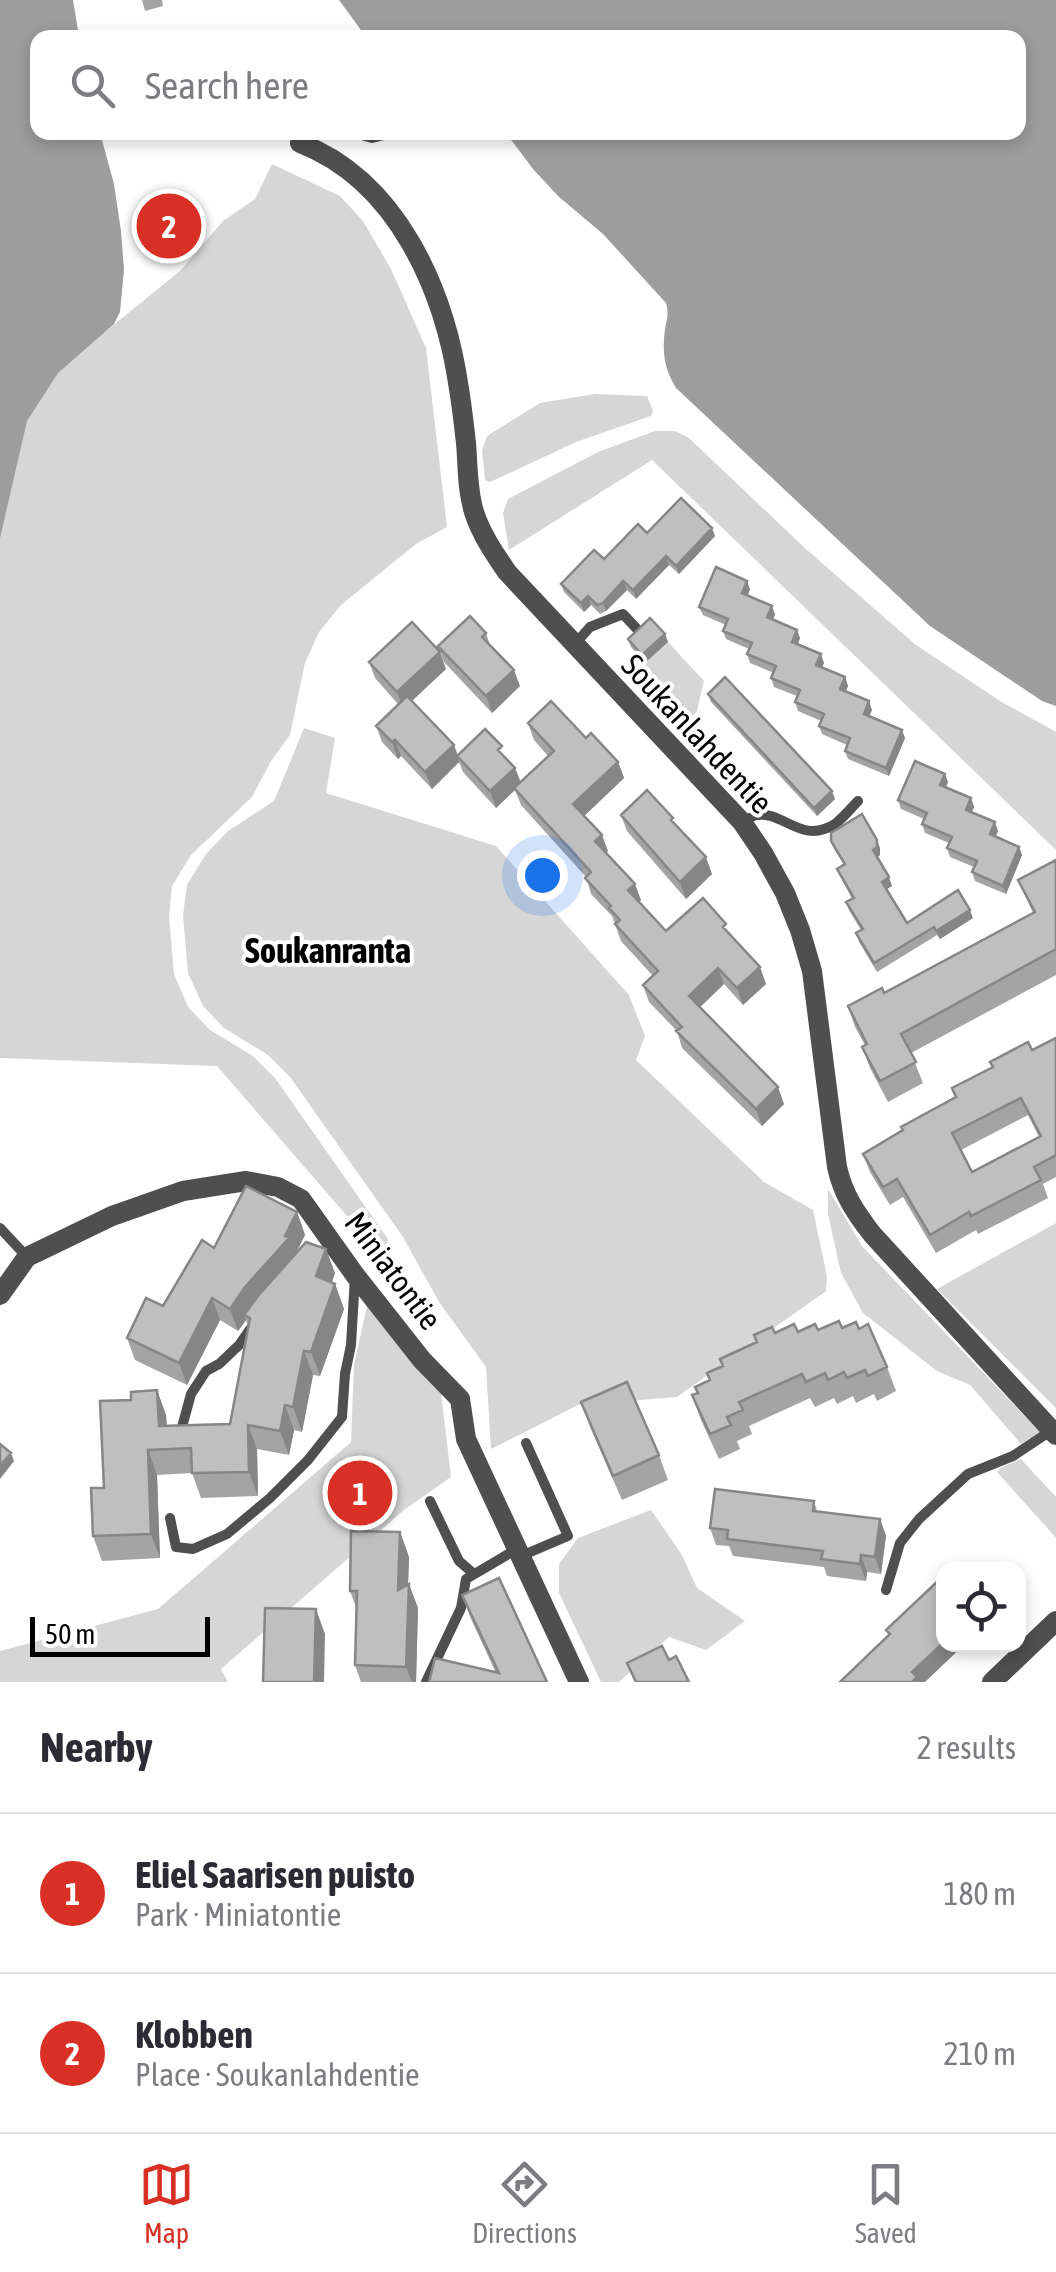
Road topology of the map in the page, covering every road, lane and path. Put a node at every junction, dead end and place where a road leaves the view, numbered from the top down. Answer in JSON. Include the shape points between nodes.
{"nodes":[{"id":1,"x":300,"y":143,"type":"dead end"},
{"id":2,"x":636,"y":628,"type":"edge"},
{"id":3,"x":574,"y":645,"type":"junction"},
{"id":4,"x":858,"y":801,"type":"dead end"},
{"id":5,"x":742,"y":822,"type":"junction"},
{"id":6,"x":0,"y":1228,"type":"edge"},
{"id":7,"x":27,"y":1257,"type":"junction"},
{"id":8,"x":354,"y":1275,"type":"junction"},
{"id":9,"x":0,"y":1295,"type":"edge"},
{"id":10,"x":260,"y":1315,"type":"edge"},
{"id":11,"x":182,"y":1427,"type":"edge"},
{"id":12,"x":1054,"y":1433,"type":"edge"},
{"id":13,"x":526,"y":1442,"type":"dead end"},
{"id":14,"x":430,"y":1501,"type":"dead end"},
{"id":15,"x":170,"y":1518,"type":"dead end"},
{"id":16,"x":520,"y":1552,"type":"junction"},
{"id":17,"x":474,"y":1574,"type":"junction"},
{"id":18,"x":886,"y":1590,"type":"dead end"},
{"id":19,"x":1056,"y":1621,"type":"edge"},
{"id":20,"x":426,"y":1682,"type":"edge"},
{"id":21,"x":579,"y":1682,"type":"edge"},
{"id":22,"x":992,"y":1682,"type":"edge"}],
"edges":[{"from":1,"to":3,"type":"street","name":"Soukanlahdentie","via":[[363,180],[418,258],[454,354],[481,530],[507,572]]},
{"from":2,"to":3,"type":"lane","via":[[623,614],[590,627]]},
{"from":3,"to":5,"type":"street","name":"Soukanlahdentie"},
{"from":4,"to":5,"type":"lane","via":[[820,829],[756,814]]},
{"from":5,"to":12,"type":"street","name":"Soukanlahdentie","via":[[785,893],[812,971],[842,1189],[872,1234]]},
{"from":6,"to":7,"type":"lane"},
{"from":7,"to":8,"type":"street","name":"Miniatontie","via":[[184,1190],[246,1180],[301,1199],[327,1248]]},
{"from":7,"to":9,"type":"street","name":"Miniatontie"},
{"from":8,"to":15,"type":"lane","via":[[342,1418],[308,1460],[227,1534],[193,1548],[176,1547]]},
{"from":8,"to":16,"type":"street","name":"Miniatontie","via":[[460,1400],[466,1439]]},
{"from":10,"to":11,"type":"lane","via":[[239,1345],[206,1371]]},
{"from":12,"to":18,"type":"lane","via":[[968,1474],[918,1519],[900,1543]]},
{"from":13,"to":16,"type":"lane","via":[[568,1536]]},
{"from":14,"to":17,"type":"lane","via":[[459,1562]]},
{"from":16,"to":17,"type":"lane"},
{"from":16,"to":21,"type":"street","name":"Miniatontie"},
{"from":17,"to":20,"type":"lane","via":[[466,1578],[461,1608]]},
{"from":19,"to":22,"type":"street"}]}
